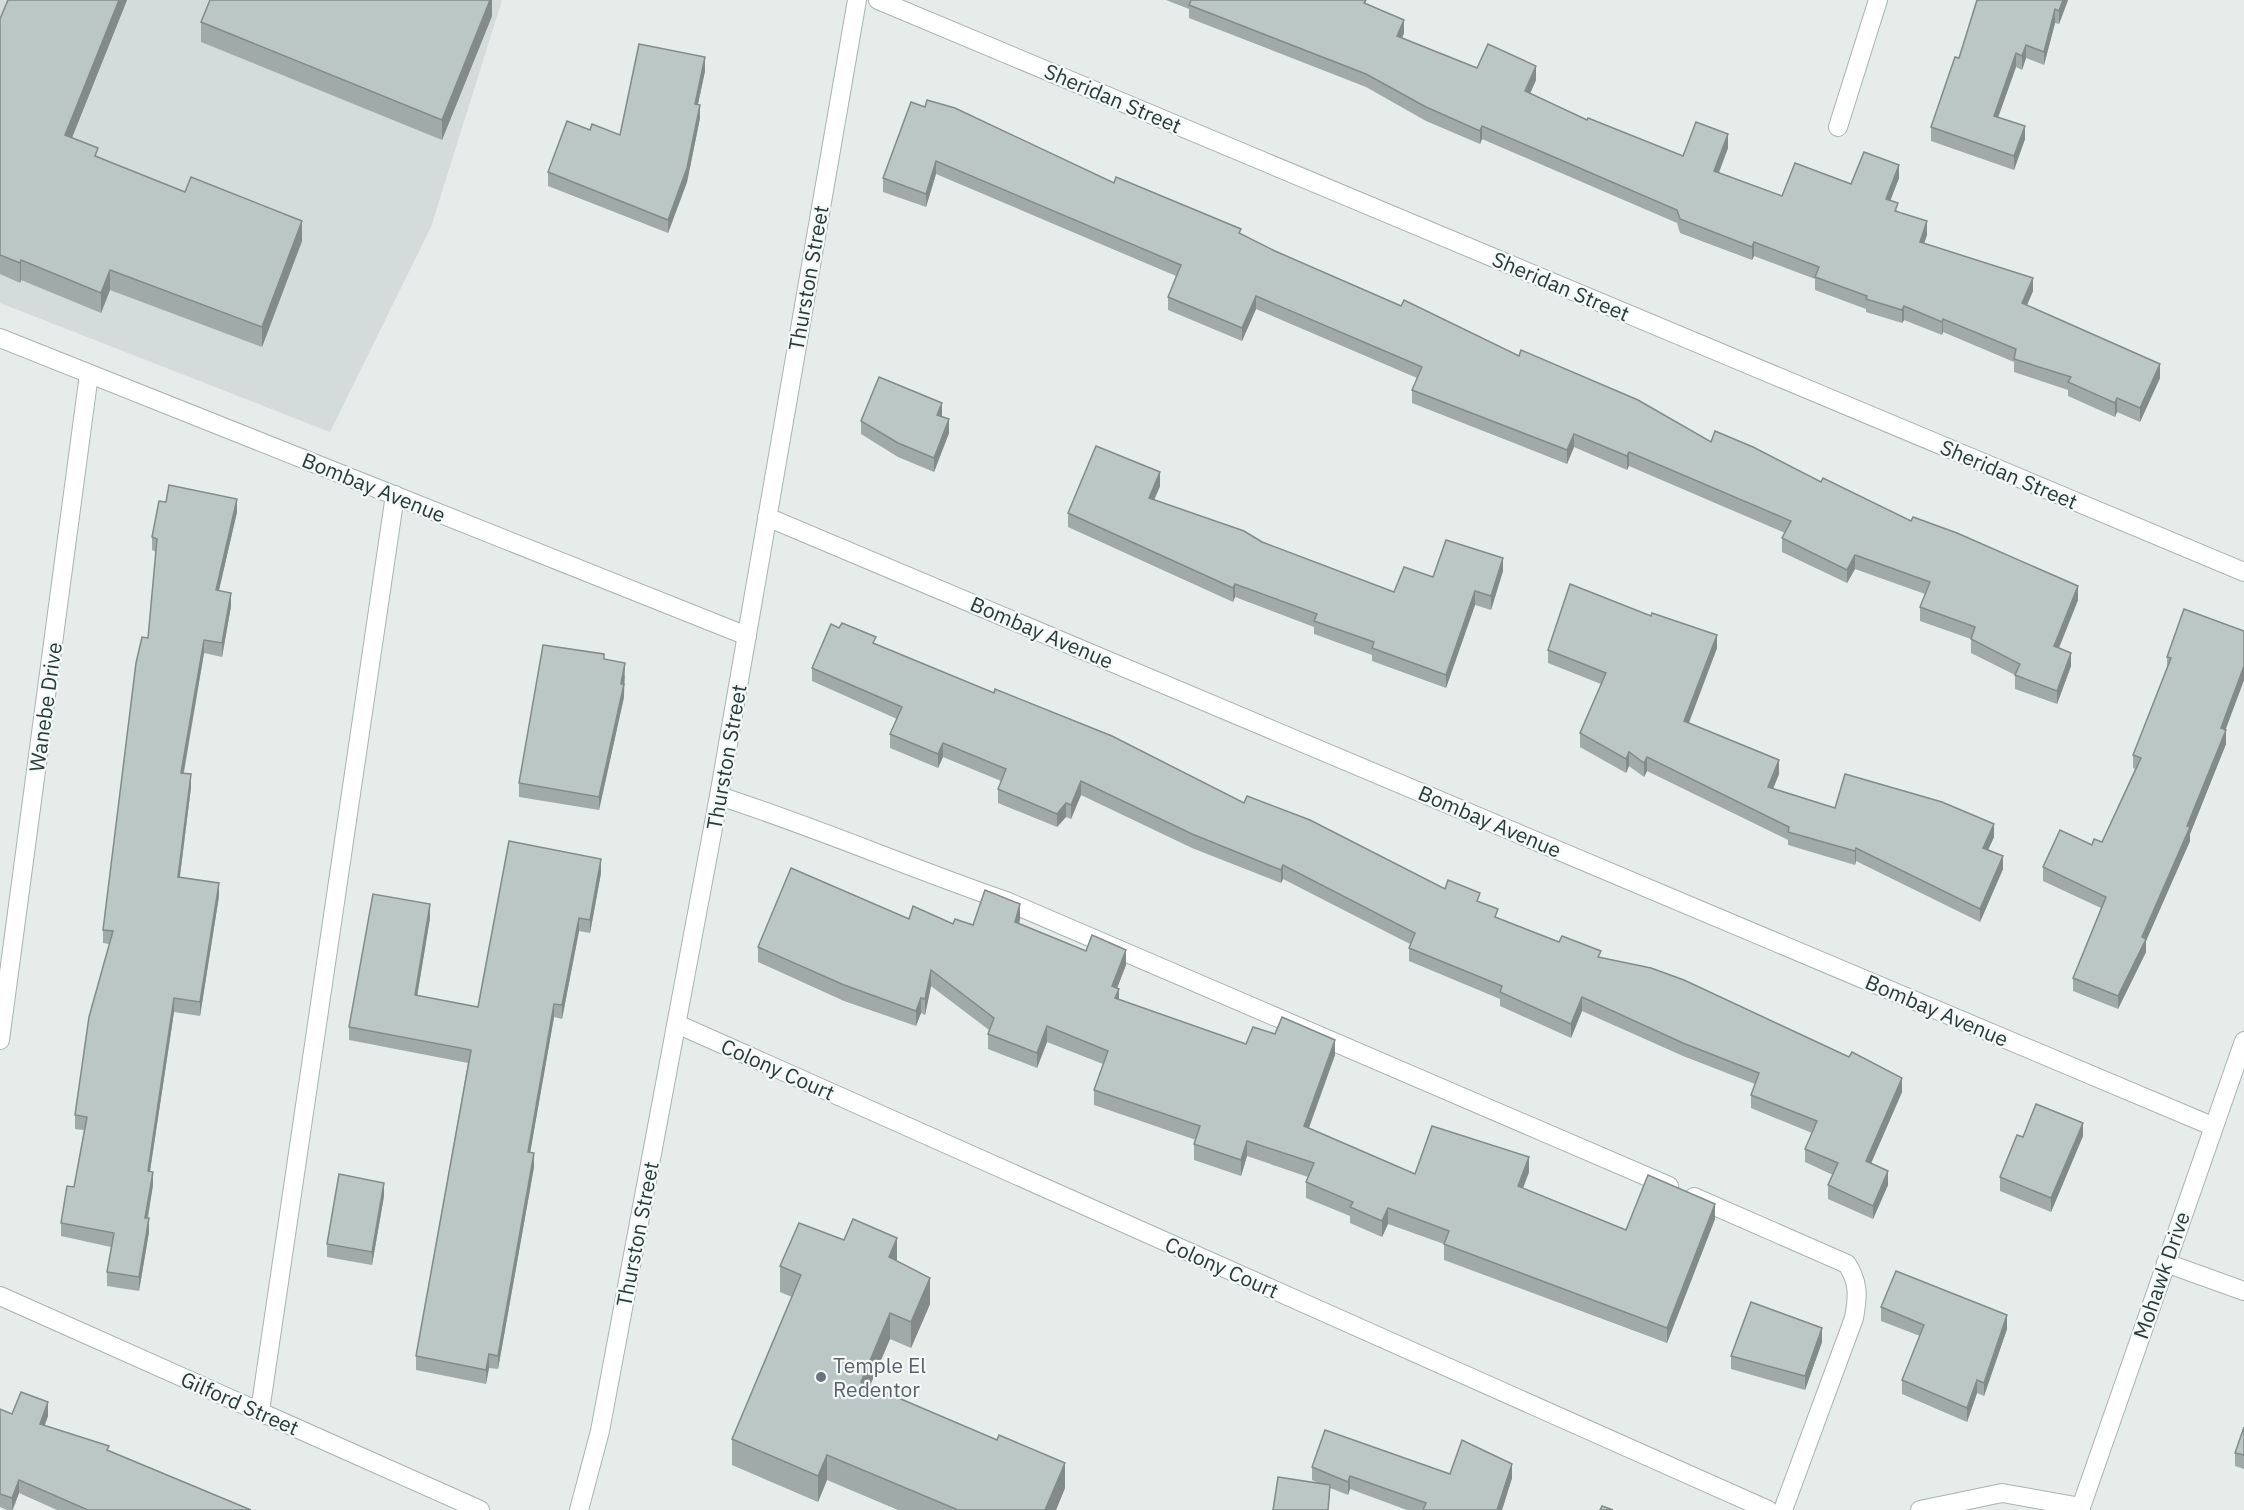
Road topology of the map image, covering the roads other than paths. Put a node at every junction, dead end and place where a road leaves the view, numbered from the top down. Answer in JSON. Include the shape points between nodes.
{"nodes":[{"id":1,"x":856,"y":0,"type":"edge"},
{"id":2,"x":878,"y":0,"type":"edge"},
{"id":3,"x":1878,"y":0,"type":"edge"},
{"id":4,"x":1838,"y":127,"type":"dead end"},
{"id":5,"x":0,"y":338,"type":"edge"},
{"id":6,"x":89,"y":374,"type":"junction"},
{"id":7,"x":395,"y":495,"type":"junction"},
{"id":8,"x":766,"y":517,"type":"junction"},
{"id":9,"x":2244,"y":572,"type":"edge"},
{"id":10,"x":747,"y":636,"type":"junction"},
{"id":11,"x":719,"y":796,"type":"junction"},
{"id":12,"x":677,"y":1024,"type":"junction"},
{"id":13,"x":0,"y":1040,"type":"edge"},
{"id":14,"x":2244,"y":1041,"type":"edge"},
{"id":15,"x":2212,"y":1126,"type":"junction"},
{"id":16,"x":2166,"y":1263,"type":"junction"},
{"id":17,"x":2244,"y":1291,"type":"edge"},
{"id":18,"x":0,"y":1296,"type":"edge"},
{"id":19,"x":260,"y":1411,"type":"junction"},
{"id":20,"x":2080,"y":1509,"type":"edge"},
{"id":21,"x":480,"y":1510,"type":"edge"},
{"id":22,"x":579,"y":1510,"type":"edge"},
{"id":23,"x":1768,"y":1510,"type":"edge"},
{"id":24,"x":1783,"y":1510,"type":"edge"},
{"id":25,"x":1920,"y":1510,"type":"edge"}],
"edges":[{"from":1,"to":8,"type":"street","name":"Thurston Street"},
{"from":2,"to":9,"type":"street","name":"Sheridan Street"},
{"from":3,"to":4,"type":"street"},
{"from":5,"to":6,"type":"street","name":"Bombay Avenue"},
{"from":6,"to":7,"type":"street","name":"Bombay Avenue"},
{"from":6,"to":13,"type":"street","name":"Wanebe Drive"},
{"from":7,"to":10,"type":"street","name":"Bombay Avenue"},
{"from":7,"to":19,"type":"street"},
{"from":8,"to":10,"type":"street","name":"Thurston Street"},
{"from":8,"to":15,"type":"street","name":"Bombay Avenue"},
{"from":10,"to":11,"type":"street","name":"Thurston Street"},
{"from":11,"to":12,"type":"street","name":"Thurston Street"},
{"from":11,"to":24,"type":"street","via":[[814,827],[927,874],[1006,901],[1847,1264],[1856,1278],[1854,1318]]},
{"from":12,"to":22,"type":"street","name":"Thurston Street","via":[[600,1431]]},
{"from":12,"to":23,"type":"street","name":"Colony Court"},
{"from":14,"to":15,"type":"street","name":"Mohawk Drive"},
{"from":15,"to":16,"type":"street","name":"Mohawk Drive"},
{"from":16,"to":17,"type":"street"},
{"from":16,"to":20,"type":"street","name":"Mohawk Drive"},
{"from":18,"to":19,"type":"street","name":"Gilford Street"},
{"from":19,"to":21,"type":"street","name":"Gilford Street"},
{"from":20,"to":25,"type":"street","via":[[2002,1493]]}]}
